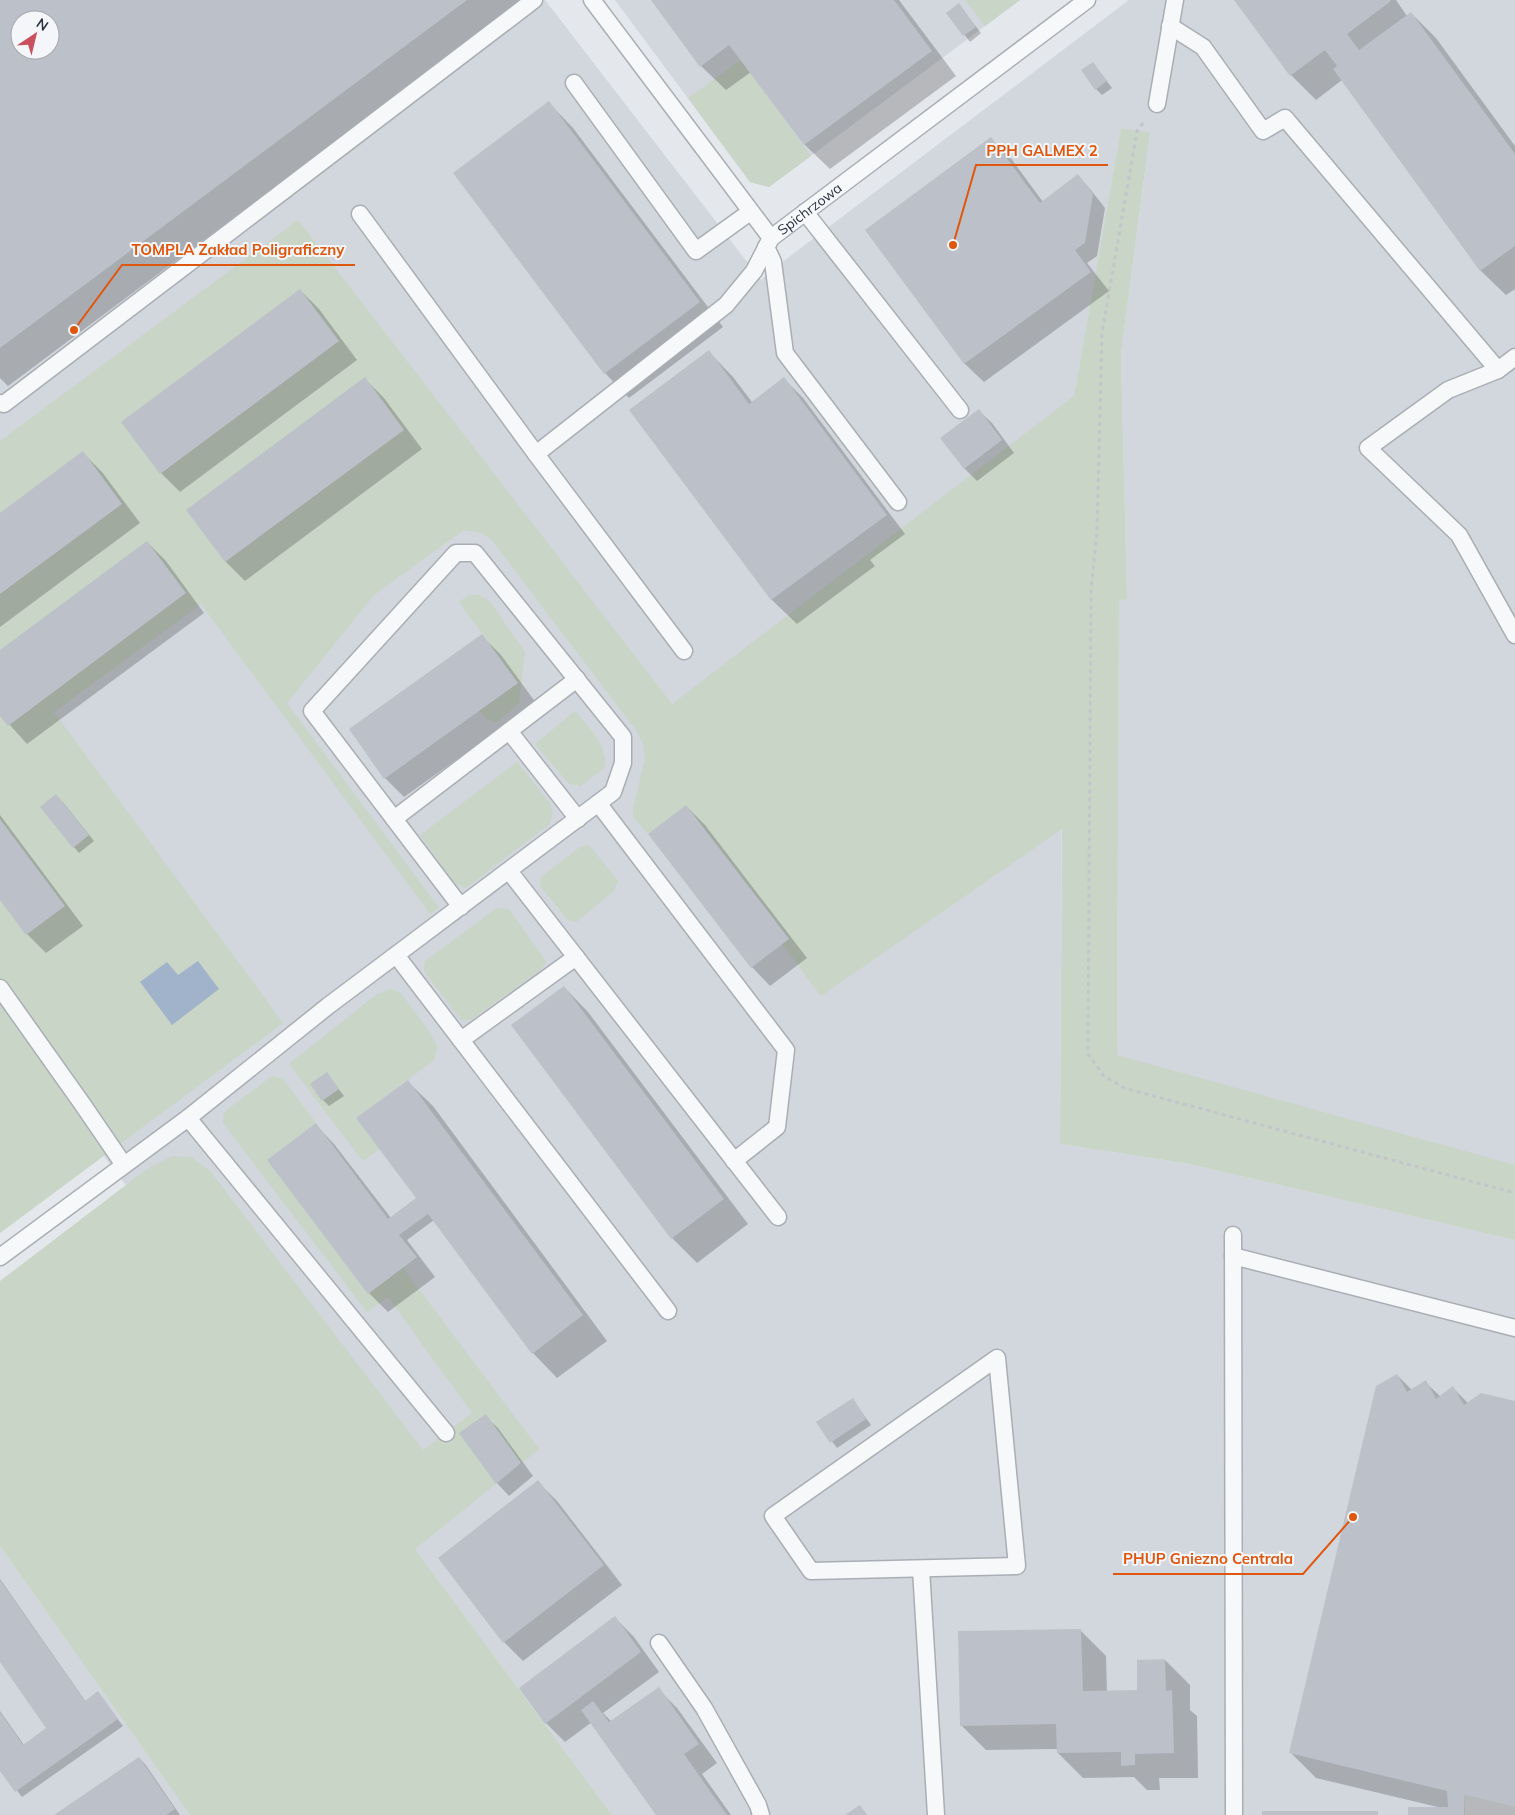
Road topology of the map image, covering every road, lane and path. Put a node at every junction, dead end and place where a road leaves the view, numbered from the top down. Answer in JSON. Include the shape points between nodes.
{"nodes":[{"id":1,"x":534,"y":0,"type":"edge"},
{"id":2,"x":592,"y":0,"type":"edge"},
{"id":3,"x":1087,"y":0,"type":"edge"},
{"id":4,"x":1175,"y":0,"type":"edge"},
{"id":5,"x":1170,"y":26,"type":"junction"},
{"id":6,"x":574,"y":83,"type":"dead end"},
{"id":7,"x":1157,"y":104,"type":"joint"},
{"id":8,"x":750,"y":212,"type":"junction"},
{"id":9,"x":805,"y":212,"type":"junction"},
{"id":10,"x":360,"y":214,"type":"dead end"},
{"id":11,"x":768,"y":243,"type":"junction"},
{"id":12,"x":1515,"y":357,"type":"edge"},
{"id":13,"x":1498,"y":370,"type":"junction"},
{"id":14,"x":0,"y":403,"type":"edge"},
{"id":15,"x":960,"y":410,"type":"dead end"},
{"id":16,"x":536,"y":454,"type":"junction"},
{"id":17,"x":898,"y":502,"type":"dead end"},
{"id":18,"x":1515,"y":635,"type":"edge"},
{"id":19,"x":684,"y":651,"type":"dead end"},
{"id":20,"x":577,"y":679,"type":"junction"},
{"id":21,"x":509,"y":731,"type":"junction"},
{"id":22,"x":598,"y":803,"type":"junction"},
{"id":23,"x":394,"y":819,"type":"junction"},
{"id":24,"x":578,"y":819,"type":"junction"},
{"id":25,"x":509,"y":870,"type":"junction"},
{"id":26,"x":461,"y":906,"type":"junction"},
{"id":27,"x":396,"y":955,"type":"junction"},
{"id":28,"x":576,"y":957,"type":"junction"},
{"id":29,"x":0,"y":988,"type":"edge"},
{"id":30,"x":461,"y":1040,"type":"junction"},
{"id":31,"x":188,"y":1118,"type":"junction"},
{"id":32,"x":734,"y":1160,"type":"junction"},
{"id":33,"x":124,"y":1165,"type":"junction"},
{"id":34,"x":1515,"y":1193,"type":"edge"},
{"id":35,"x":778,"y":1217,"type":"dead end"},
{"id":36,"x":1233,"y":1235,"type":"dead end"},
{"id":37,"x":1233,"y":1256,"type":"junction"},
{"id":38,"x":0,"y":1257,"type":"edge"},
{"id":39,"x":668,"y":1311,"type":"dead end"},
{"id":40,"x":1515,"y":1328,"type":"edge"},
{"id":41,"x":446,"y":1433,"type":"dead end"},
{"id":42,"x":921,"y":1569,"type":"junction"},
{"id":43,"x":659,"y":1643,"type":"dead end"},
{"id":44,"x":761,"y":1815,"type":"edge"},
{"id":45,"x":936,"y":1815,"type":"edge"},
{"id":46,"x":1234,"y":1815,"type":"edge"}],
"edges":[{"from":1,"to":14,"type":"lane","via":[[4,404]]},
{"from":2,"to":8,"type":"lane","name":"Spichrzowa"},
{"from":3,"to":9,"type":"lane","name":"Spichrzowa"},
{"from":4,"to":5,"type":"lane"},
{"from":5,"to":7,"type":"lane"},
{"from":5,"to":13,"type":"lane","via":[[1203,47],[1263,131],[1285,118]]},
{"from":6,"to":8,"type":"lane","via":[[696,251]]},
{"from":7,"to":34,"type":"path","via":[[1137,131],[1102,333],[1097,531],[1091,591],[1088,1054],[1104,1076],[1124,1088]]},
{"from":8,"to":11,"type":"lane","name":"Spichrzowa"},
{"from":9,"to":11,"type":"lane","name":"Spichrzowa"},
{"from":9,"to":15,"type":"lane"},
{"from":10,"to":16,"type":"lane"},
{"from":11,"to":16,"type":"lane","via":[[754,270],[726,305]]},
{"from":11,"to":17,"type":"lane","via":[[774,262],[785,353]]},
{"from":12,"to":13,"type":"lane"},
{"from":13,"to":18,"type":"lane","via":[[1448,390],[1368,448],[1459,535]]},
{"from":16,"to":19,"type":"lane"},
{"from":20,"to":21,"type":"lane"},
{"from":20,"to":22,"type":"lane","via":[[623,737],[623,763],[613,792]]},
{"from":20,"to":23,"type":"lane","via":[[475,553],[456,553],[312,711]]},
{"from":21,"to":23,"type":"lane"},
{"from":21,"to":24,"type":"lane"},
{"from":22,"to":24,"type":"lane"},
{"from":22,"to":32,"type":"lane","via":[[786,1050],[777,1127]]},
{"from":23,"to":26,"type":"lane"},
{"from":24,"to":25,"type":"lane"},
{"from":25,"to":26,"type":"lane"},
{"from":25,"to":28,"type":"lane"},
{"from":26,"to":27,"type":"lane"},
{"from":27,"to":30,"type":"lane"},
{"from":27,"to":31,"type":"lane"},
{"from":28,"to":30,"type":"lane"},
{"from":28,"to":32,"type":"lane"},
{"from":29,"to":33,"type":"lane"},
{"from":30,"to":39,"type":"lane"},
{"from":31,"to":33,"type":"lane"},
{"from":31,"to":41,"type":"lane"},
{"from":32,"to":35,"type":"lane"},
{"from":33,"to":38,"type":"lane"},
{"from":36,"to":37,"type":"lane"},
{"from":37,"to":40,"type":"lane"},
{"from":37,"to":46,"type":"lane"},
{"from":42,"to":42,"type":"lane","via":[[811,1571],[773,1516],[997,1358],[1017,1566]]},
{"from":42,"to":45,"type":"lane"},
{"from":43,"to":44,"type":"lane","via":[[704,1708]]}]}
